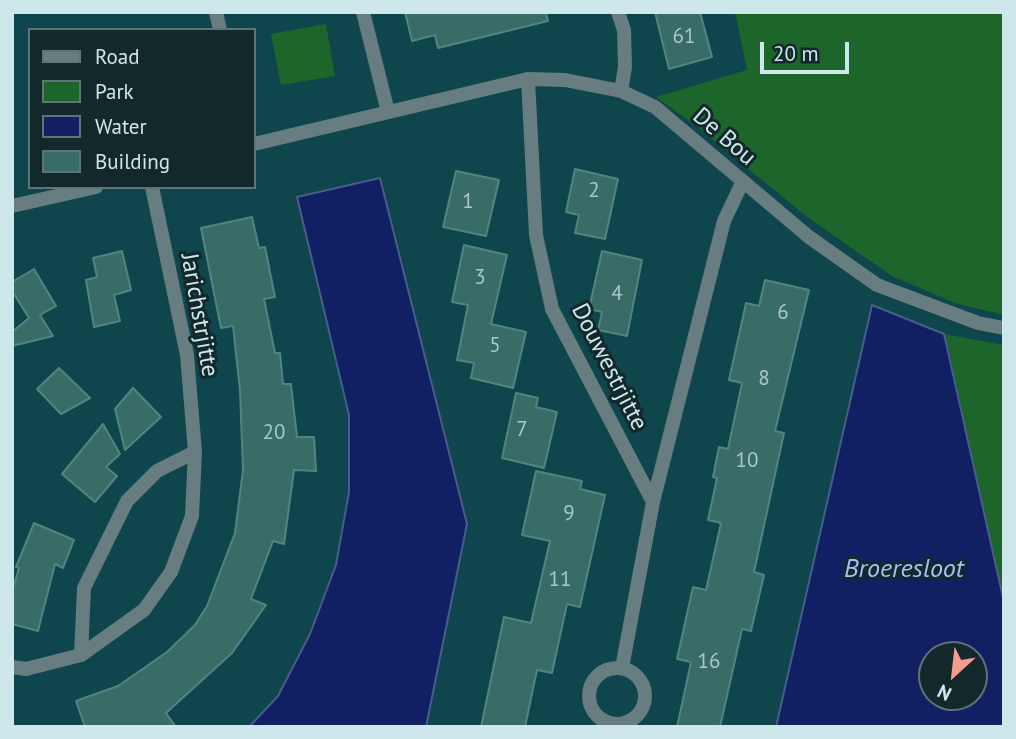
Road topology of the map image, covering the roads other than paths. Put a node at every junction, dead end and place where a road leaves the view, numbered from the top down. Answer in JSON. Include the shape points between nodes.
{"nodes":[{"id":1,"x":363,"y":12,"type":"edge"},
{"id":2,"x":618,"y":12,"type":"edge"},
{"id":3,"x":528,"y":79,"type":"junction"},
{"id":4,"x":621,"y":90,"type":"junction"},
{"id":5,"x":388,"y":112,"type":"junction"},
{"id":6,"x":256,"y":144,"type":"edge"},
{"id":7,"x":742,"y":183,"type":"junction"},
{"id":8,"x":87,"y":189,"type":"edge"},
{"id":9,"x":152,"y":189,"type":"edge"},
{"id":10,"x":12,"y":206,"type":"edge"},
{"id":11,"x":1004,"y":328,"type":"edge"},
{"id":12,"x":195,"y":452,"type":"junction"},
{"id":13,"x":653,"y":502,"type":"junction"},
{"id":14,"x":81,"y":655,"type":"junction"},
{"id":15,"x":12,"y":667,"type":"edge"},
{"id":16,"x":622,"y":668,"type":"junction"}],
"edges":[{"from":1,"to":5,"type":"street"},
{"from":2,"to":4,"type":"street","via":[[624,30]]},
{"from":3,"to":4,"type":"street","name":"De Bou"},
{"from":3,"to":5,"type":"street","name":"De Bou"},
{"from":3,"to":13,"type":"street","name":"Douwestrjitte","via":[[536,235],[552,309]]},
{"from":4,"to":7,"type":"street","name":"De Bou","via":[[655,107]]},
{"from":5,"to":6,"type":"street","name":"De Bou"},
{"from":7,"to":11,"type":"street","name":"De Bou","via":[[877,285],[978,323]]},
{"from":7,"to":13,"type":"street","name":"Douwestrjitte","via":[[724,221]]},
{"from":8,"to":10,"type":"street"},
{"from":9,"to":12,"type":"street","name":"Jarichstrjitte","via":[[187,355]]},
{"from":12,"to":14,"type":"street","name":"Jarichstrjitte","via":[[192,516],[171,572],[144,610]]},
{"from":12,"to":14,"type":"street","via":[[158,471],[127,501],[84,588]]},
{"from":13,"to":16,"type":"street","name":"Douwestrjitte"},
{"from":14,"to":15,"type":"street","name":"Jarichstrjitte","via":[[26,669]]},
{"from":16,"to":16,"type":"street","via":[[603,671],[590,685],[594,713],[610,723],[629,722],[645,701],[638,676]]}]}
